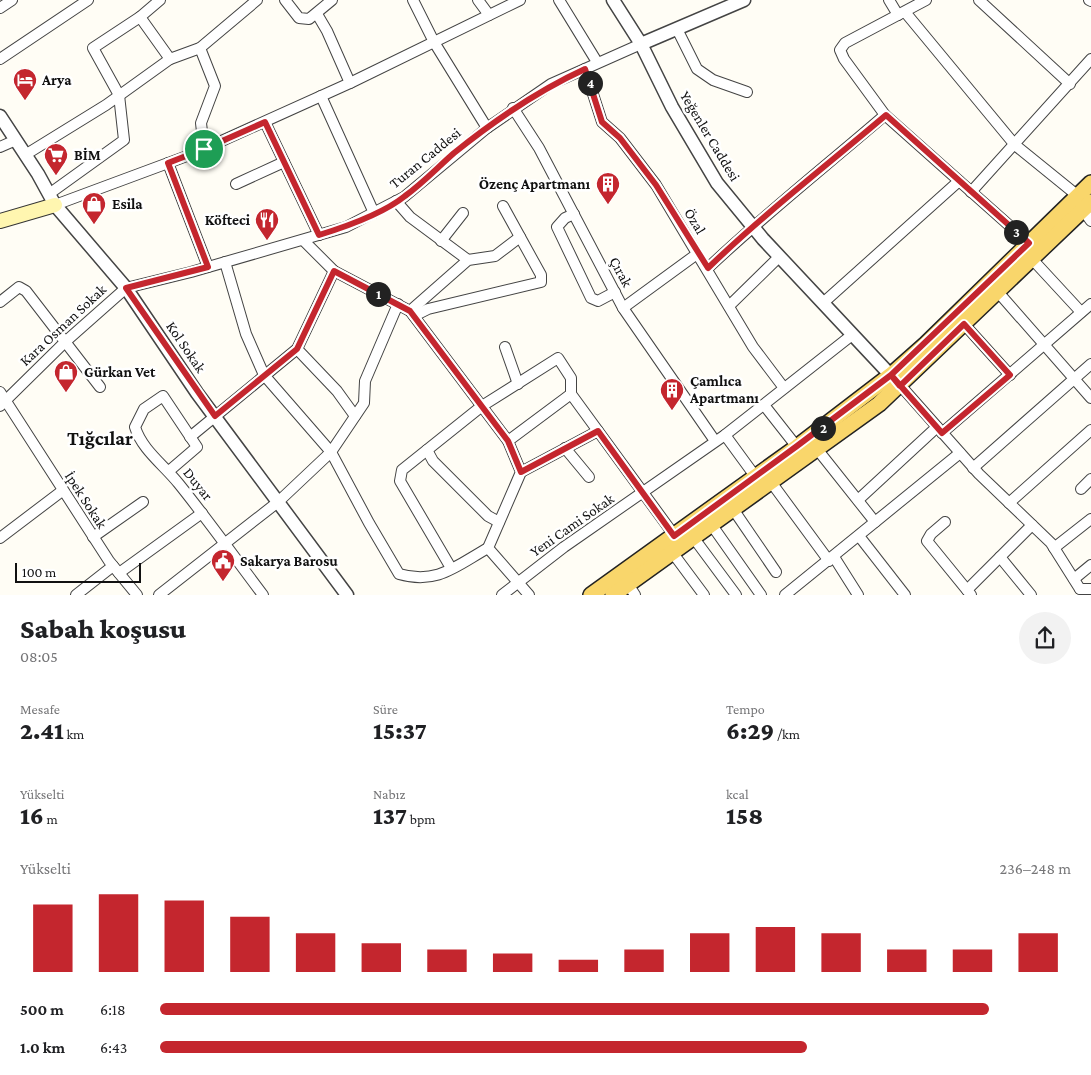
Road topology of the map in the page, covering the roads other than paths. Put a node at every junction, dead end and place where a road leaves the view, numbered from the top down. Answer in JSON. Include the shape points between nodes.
{"nodes":[{"id":1,"x":12,"y":0,"type":"edge"},
{"id":2,"x":88,"y":0,"type":"edge"},
{"id":3,"x":160,"y":0,"type":"edge"},
{"id":4,"x":257,"y":0,"type":"edge"},
{"id":5,"x":285,"y":0,"type":"edge"},
{"id":6,"x":332,"y":0,"type":"edge"},
{"id":7,"x":413,"y":0,"type":"edge"},
{"id":8,"x":478,"y":0,"type":"edge"},
{"id":9,"x":520,"y":0,"type":"edge"},
{"id":10,"x":559,"y":0,"type":"edge"},
{"id":11,"x":613,"y":0,"type":"edge"},
{"id":12,"x":744,"y":0,"type":"edge"},
{"id":13,"x":889,"y":0,"type":"edge"},
{"id":14,"x":926,"y":0,"type":"edge"},
{"id":15,"x":979,"y":0,"type":"edge"},
{"id":16,"x":0,"y":8,"type":"edge"},
{"id":17,"x":901,"y":13,"type":"junction"},
{"id":18,"x":317,"y":14,"type":"junction"},
{"id":19,"x":489,"y":15,"type":"junction"},
{"id":20,"x":140,"y":17,"type":"junction"},
{"id":21,"x":677,"y":29,"type":"junction"},
{"id":22,"x":434,"y":42,"type":"junction"},
{"id":23,"x":641,"y":44,"type":"junction"},
{"id":24,"x":200,"y":48,"type":"junction"},
{"id":25,"x":0,"y":59,"type":"edge"},
{"id":26,"x":170,"y":59,"type":"junction"},
{"id":27,"x":1091,"y":60,"type":"edge"},
{"id":28,"x":597,"y":62,"type":"junction"},
{"id":29,"x":585,"y":69,"type":"junction"},
{"id":30,"x":350,"y":83,"type":"junction"},
{"id":31,"x":1070,"y":84,"type":"junction"},
{"id":32,"x":747,"y":92,"type":"dead end"},
{"id":33,"x":119,"y":95,"type":"junction"},
{"id":34,"x":321,"y":96,"type":"junction"},
{"id":35,"x":513,"y":108,"type":"junction"},
{"id":36,"x":886,"y":115,"type":"junction"},
{"id":37,"x":0,"y":116,"type":"edge"},
{"id":38,"x":265,"y":122,"type":"junction"},
{"id":39,"x":487,"y":128,"type":"junction"},
{"id":40,"x":16,"y":140,"type":"junction"},
{"id":41,"x":1015,"y":145,"type":"junction"},
{"id":42,"x":0,"y":147,"type":"edge"},
{"id":43,"x":204,"y":149,"type":"junction"},
{"id":44,"x":25,"y":155,"type":"junction"},
{"id":45,"x":284,"y":162,"type":"junction"},
{"id":46,"x":168,"y":163,"type":"junction"},
{"id":47,"x":959,"y":181,"type":"junction"},
{"id":48,"x":1091,"y":183,"type":"edge"},
{"id":49,"x":236,"y":184,"type":"dead end"},
{"id":50,"x":971,"y":192,"type":"junction"},
{"id":51,"x":52,"y":200,"type":"junction"},
{"id":52,"x":396,"y":202,"type":"junction"},
{"id":53,"x":503,"y":206,"type":"dead end"},
{"id":54,"x":1086,"y":207,"type":"edge"},
{"id":55,"x":374,"y":212,"type":"junction"},
{"id":56,"x":463,"y":213,"type":"dead end"},
{"id":57,"x":574,"y":214,"type":"junction"},
{"id":58,"x":0,"y":221,"type":"edge"},
{"id":59,"x":752,"y":226,"type":"junction"},
{"id":60,"x":319,"y":235,"type":"junction"},
{"id":61,"x":520,"y":237,"type":"junction"},
{"id":62,"x":303,"y":240,"type":"junction"},
{"id":63,"x":442,"y":241,"type":"junction"},
{"id":64,"x":1029,"y":243,"type":"junction"},
{"id":65,"x":698,"y":254,"type":"junction"},
{"id":66,"x":779,"y":257,"type":"junction"},
{"id":67,"x":1032,"y":259,"type":"junction"},
{"id":68,"x":468,"y":260,"type":"junction"},
{"id":69,"x":225,"y":262,"type":"junction"},
{"id":70,"x":208,"y":267,"type":"junction"},
{"id":71,"x":708,"y":268,"type":"junction"},
{"id":72,"x":334,"y":271,"type":"junction"},
{"id":73,"x":126,"y":288,"type":"junction"},
{"id":74,"x":615,"y":292,"type":"junction"},
{"id":75,"x":998,"y":292,"type":"junction"},
{"id":76,"x":0,"y":302,"type":"edge"},
{"id":77,"x":398,"y":304,"type":"junction"},
{"id":78,"x":823,"y":304,"type":"junction"},
{"id":79,"x":1091,"y":304,"type":"edge"},
{"id":80,"x":729,"y":306,"type":"junction"},
{"id":81,"x":623,"y":308,"type":"junction"},
{"id":82,"x":1081,"y":312,"type":"junction"},
{"id":83,"x":412,"y":314,"type":"junction"},
{"id":84,"x":964,"y":324,"type":"junction"},
{"id":85,"x":852,"y":335,"type":"junction"},
{"id":86,"x":65,"y":342,"type":"junction"},
{"id":87,"x":1045,"y":344,"type":"junction"},
{"id":88,"x":504,"y":347,"type":"dead end"},
{"id":89,"x":297,"y":349,"type":"junction"},
{"id":90,"x":1091,"y":364,"type":"edge"},
{"id":91,"x":264,"y":375,"type":"junction"},
{"id":92,"x":1010,"y":375,"type":"junction"},
{"id":93,"x":1074,"y":379,"type":"junction"},
{"id":94,"x":896,"y":380,"type":"junction"},
{"id":95,"x":518,"y":384,"type":"junction"},
{"id":96,"x":100,"y":388,"type":"dead end"},
{"id":97,"x":784,"y":388,"type":"junction"},
{"id":98,"x":571,"y":394,"type":"junction"},
{"id":99,"x":1091,"y":398,"type":"edge"},
{"id":100,"x":2,"y":400,"type":"edge"},
{"id":101,"x":764,"y":405,"type":"junction"},
{"id":102,"x":482,"y":406,"type":"junction"},
{"id":103,"x":215,"y":416,"type":"junction"},
{"id":104,"x":355,"y":416,"type":"junction"},
{"id":105,"x":940,"y":430,"type":"junction"},
{"id":106,"x":1091,"y":430,"type":"edge"},
{"id":107,"x":598,"y":431,"type":"junction"},
{"id":108,"x":724,"y":434,"type":"junction"},
{"id":109,"x":190,"y":437,"type":"junction"},
{"id":110,"x":508,"y":441,"type":"junction"},
{"id":111,"x":715,"y":442,"type":"junction"},
{"id":112,"x":797,"y":446,"type":"junction"},
{"id":113,"x":564,"y":448,"type":"junction"},
{"id":114,"x":817,"y":449,"type":"junction"},
{"id":115,"x":427,"y":450,"type":"junction"},
{"id":116,"x":331,"y":452,"type":"junction"},
{"id":117,"x":960,"y":453,"type":"junction"},
{"id":118,"x":973,"y":468,"type":"junction"},
{"id":119,"x":169,"y":471,"type":"junction"},
{"id":120,"x":521,"y":472,"type":"junction"},
{"id":121,"x":755,"y":476,"type":"junction"},
{"id":122,"x":589,"y":478,"type":"dead end"},
{"id":123,"x":1091,"y":479,"type":"edge"},
{"id":124,"x":771,"y":482,"type":"junction"},
{"id":125,"x":1081,"y":489,"type":"dead end"},
{"id":126,"x":62,"y":491,"type":"junction"},
{"id":127,"x":642,"y":494,"type":"junction"},
{"id":128,"x":858,"y":500,"type":"junction"},
{"id":129,"x":143,"y":502,"type":"dead end"},
{"id":130,"x":278,"y":502,"type":"junction"},
{"id":131,"x":1009,"y":504,"type":"junction"},
{"id":132,"x":733,"y":509,"type":"junction"},
{"id":133,"x":202,"y":513,"type":"junction"},
{"id":134,"x":1091,"y":519,"type":"edge"},
{"id":135,"x":499,"y":522,"type":"junction"},
{"id":136,"x":875,"y":522,"type":"junction"},
{"id":137,"x":945,"y":522,"type":"dead end"},
{"id":138,"x":710,"y":524,"type":"junction"},
{"id":139,"x":1032,"y":525,"type":"junction"},
{"id":140,"x":674,"y":536,"type":"junction"},
{"id":141,"x":693,"y":536,"type":"junction"},
{"id":142,"x":859,"y":536,"type":"junction"},
{"id":143,"x":93,"y":537,"type":"junction"},
{"id":144,"x":0,"y":538,"type":"edge"},
{"id":145,"x":225,"y":544,"type":"junction"},
{"id":146,"x":488,"y":548,"type":"junction"},
{"id":147,"x":1054,"y":548,"type":"junction"},
{"id":148,"x":672,"y":552,"type":"junction"},
{"id":149,"x":1000,"y":557,"type":"junction"},
{"id":150,"x":831,"y":559,"type":"junction"},
{"id":151,"x":1091,"y":564,"type":"edge"},
{"id":152,"x":452,"y":568,"type":"junction"},
{"id":153,"x":116,"y":570,"type":"junction"},
{"id":154,"x":776,"y":572,"type":"dead end"},
{"id":155,"x":1074,"y":579,"type":"junction"},
{"id":156,"x":518,"y":583,"type":"junction"},
{"id":157,"x":1091,"y":589,"type":"edge"},
{"id":158,"x":632,"y":590,"type":"edge"},
{"id":159,"x":969,"y":592,"type":"edge"},
{"id":160,"x":1079,"y":592,"type":"edge"},
{"id":161,"x":79,"y":594,"type":"edge"},
{"id":162,"x":137,"y":595,"type":"edge"},
{"id":163,"x":159,"y":595,"type":"edge"},
{"id":164,"x":262,"y":595,"type":"edge"},
{"id":165,"x":347,"y":595,"type":"edge"},
{"id":166,"x":502,"y":595,"type":"edge"},
{"id":167,"x":529,"y":595,"type":"edge"},
{"id":168,"x":591,"y":595,"type":"edge"},
{"id":169,"x":613,"y":595,"type":"edge"},
{"id":170,"x":704,"y":595,"type":"edge"},
{"id":171,"x":736,"y":595,"type":"edge"},
{"id":172,"x":761,"y":595,"type":"edge"},
{"id":173,"x":785,"y":595,"type":"edge"},
{"id":174,"x":858,"y":595,"type":"edge"},
{"id":175,"x":905,"y":595,"type":"edge"},
{"id":176,"x":1031,"y":595,"type":"edge"}],
"edges":[{"from":1,"to":16,"type":"street"},
{"from":2,"to":25,"type":"street"},
{"from":3,"to":20,"type":"street"},
{"from":4,"to":24,"type":"street"},
{"from":5,"to":18,"type":"street","via":[[299,18],[309,19]]},
{"from":6,"to":18,"type":"street"},
{"from":7,"to":22,"type":"street"},
{"from":8,"to":19,"type":"street"},
{"from":9,"to":19,"type":"street"},
{"from":10,"to":28,"type":"street"},
{"from":11,"to":23,"type":"street","name":"Yeğenler Caddesi"},
{"from":12,"to":21,"type":"street"},
{"from":13,"to":17,"type":"street"},
{"from":14,"to":17,"type":"street"},
{"from":15,"to":31,"type":"street"},
{"from":17,"to":36,"type":"street","via":[[845,43],[840,50]]},
{"from":17,"to":41,"type":"street"},
{"from":18,"to":30,"type":"street"},
{"from":19,"to":22,"type":"street"},
{"from":20,"to":26,"type":"street"},
{"from":20,"to":33,"type":"street","via":[[93,48]]},
{"from":21,"to":23,"type":"street"},
{"from":21,"to":32,"type":"street","via":[[703,75]]},
{"from":22,"to":30,"type":"street"},
{"from":22,"to":39,"type":"street"},
{"from":23,"to":28,"type":"street","name":"Turan Caddesi"},
{"from":23,"to":59,"type":"street","name":"Yeğenler Caddesi","via":[[672,107],[717,183]]},
{"from":24,"to":26,"type":"street"},
{"from":24,"to":43,"type":"street","via":[[215,86],[200,122]]},
{"from":26,"to":33,"type":"street"},
{"from":27,"to":31,"type":"street"},
{"from":28,"to":29,"type":"street","name":"Turan Caddesi"},
{"from":29,"to":35,"type":"street","name":"Turan Caddesi","via":[[551,84]]},
{"from":29,"to":65,"type":"street","name":"Özal","via":[[602,122],[620,138],[656,185]]},
{"from":30,"to":34,"type":"street"},
{"from":31,"to":41,"type":"street"},
{"from":33,"to":44,"type":"street"},
{"from":33,"to":51,"type":"street","via":[[124,140]]},
{"from":34,"to":38,"type":"street"},
{"from":34,"to":55,"type":"street"},
{"from":35,"to":39,"type":"street","name":"Turan Caddesi"},
{"from":35,"to":57,"type":"street","name":"Çırak","via":[[539,148]]},
{"from":36,"to":47,"type":"street"},
{"from":36,"to":59,"type":"street"},
{"from":37,"to":40,"type":"street","name":"Kol Sokak"},
{"from":38,"to":43,"type":"street"},
{"from":38,"to":45,"type":"street"},
{"from":39,"to":52,"type":"street","name":"Turan Caddesi"},
{"from":40,"to":42,"type":"street"},
{"from":40,"to":44,"type":"street","name":"Kol Sokak"},
{"from":41,"to":50,"type":"street"},
{"from":41,"to":54,"type":"street"},
{"from":43,"to":46,"type":"street"},
{"from":44,"to":51,"type":"street","name":"Kol Sokak"},
{"from":45,"to":49,"type":"street"},
{"from":45,"to":60,"type":"street"},
{"from":46,"to":51,"type":"street"},
{"from":46,"to":70,"type":"street"},
{"from":47,"to":50,"type":"street"},
{"from":47,"to":78,"type":"street"},
{"from":48,"to":54,"type":"main road"},
{"from":50,"to":64,"type":"street"},
{"from":51,"to":58,"type":"main road"},
{"from":51,"to":73,"type":"street","name":"Kol Sokak"},
{"from":52,"to":55,"type":"street","name":"Turan Caddesi"},
{"from":52,"to":63,"type":"street"},
{"from":53,"to":61,"type":"street"},
{"from":54,"to":64,"type":"main road"},
{"from":54,"to":67,"type":"main road"},
{"from":55,"to":60,"type":"street","name":"Turan Caddesi","via":[[346,227]]},
{"from":56,"to":63,"type":"street"},
{"from":57,"to":74,"type":"street","name":"Çırak"},
{"from":57,"to":74,"type":"street","via":[[557,227],[591,298],[598,300]]},
{"from":59,"to":66,"type":"street","name":"Yeğenler Caddesi"},
{"from":59,"to":71,"type":"street"},
{"from":60,"to":62,"type":"street","name":"Turan Caddesi"},
{"from":61,"to":68,"type":"street","via":[[495,256]]},
{"from":61,"to":83,"type":"street","via":[[541,275],[541,282]]},
{"from":62,"to":69,"type":"street","name":"Turan Caddesi"},
{"from":62,"to":72,"type":"street"},
{"from":63,"to":68,"type":"street"},
{"from":64,"to":94,"type":"main road"},
{"from":65,"to":71,"type":"street","name":"Özal"},
{"from":65,"to":81,"type":"street"},
{"from":66,"to":78,"type":"street","name":"Yeğenler Caddesi"},
{"from":66,"to":80,"type":"street"},
{"from":67,"to":75,"type":"main road"},
{"from":67,"to":82,"type":"street"},
{"from":68,"to":83,"type":"street"},
{"from":69,"to":70,"type":"street","name":"Turan Caddesi"},
{"from":69,"to":91,"type":"street","via":[[246,334]]},
{"from":70,"to":73,"type":"street","name":"Turan Caddesi"},
{"from":71,"to":80,"type":"street","name":"Özal"},
{"from":72,"to":77,"type":"street"},
{"from":72,"to":89,"type":"street"},
{"from":73,"to":86,"type":"street","name":"Kara Osman Sokak"},
{"from":73,"to":103,"type":"street","name":"Kol Sokak"},
{"from":74,"to":81,"type":"street","name":"Çırak"},
{"from":75,"to":84,"type":"main road"},
{"from":75,"to":87,"type":"street"},
{"from":76,"to":86,"type":"street","via":[[19,287],[26,290]]},
{"from":77,"to":83,"type":"street"},
{"from":77,"to":104,"type":"street","via":[[365,381],[364,403]]},
{"from":78,"to":85,"type":"street","name":"Yeğenler Caddesi"},
{"from":79,"to":82,"type":"street"},
{"from":80,"to":97,"type":"street","name":"Özal","via":[[753,347]]},
{"from":81,"to":111,"type":"street","name":"Çırak"},
{"from":82,"to":87,"type":"street"},
{"from":83,"to":102,"type":"street"},
{"from":84,"to":92,"type":"street"},
{"from":84,"to":94,"type":"main road"},
{"from":85,"to":94,"type":"street","name":"Yeğenler Caddesi"},
{"from":85,"to":97,"type":"street","name":"Yeni Cami Sokak"},
{"from":86,"to":96,"type":"street"},
{"from":86,"to":100,"type":"street","name":"Kara Osman Sokak"},
{"from":87,"to":92,"type":"street"},
{"from":87,"to":93,"type":"street"},
{"from":88,"to":95,"type":"street"},
{"from":89,"to":91,"type":"street"},
{"from":89,"to":104,"type":"street","via":[[337,391]]},
{"from":90,"to":93,"type":"street"},
{"from":91,"to":103,"type":"street"},
{"from":91,"to":116,"type":"street"},
{"from":92,"to":105,"type":"street"},
{"from":93,"to":99,"type":"street"},
{"from":93,"to":118,"type":"street"},
{"from":94,"to":105,"type":"street"},
{"from":94,"to":112,"type":"main road"},
{"from":94,"to":114,"type":"main road","via":[[879,404]]},
{"from":95,"to":98,"type":"street","via":[[558,358],[571,378]]},
{"from":95,"to":102,"type":"street"},
{"from":97,"to":101,"type":"street","name":"Yeni Cami Sokak"},
{"from":98,"to":107,"type":"street"},
{"from":98,"to":110,"type":"street"},
{"from":100,"to":126,"type":"street","name":"İpek Sokak"},
{"from":101,"to":108,"type":"street","name":"Yeni Cami Sokak"},
{"from":101,"to":112,"type":"street"},
{"from":102,"to":110,"type":"street"},
{"from":102,"to":115,"type":"street"},
{"from":103,"to":109,"type":"street"},
{"from":103,"to":130,"type":"street","name":"Kol Sokak"},
{"from":104,"to":116,"type":"street"},
{"from":105,"to":117,"type":"street"},
{"from":105,"to":128,"type":"street"},
{"from":106,"to":131,"type":"street"},
{"from":107,"to":113,"type":"street"},
{"from":107,"to":127,"type":"street"},
{"from":108,"to":111,"type":"street","name":"Yeni Cami Sokak"},
{"from":108,"to":121,"type":"street"},
{"from":109,"to":119,"type":"street","via":[[197,447]]},
{"from":109,"to":119,"type":"street","name":"Duyar","via":[[163,396],[144,409],[135,427],[139,440]]},
{"from":110,"to":120,"type":"street"},
{"from":111,"to":127,"type":"street","name":"Yeni Cami Sokak"},
{"from":112,"to":121,"type":"main road"},
{"from":113,"to":120,"type":"street"},
{"from":113,"to":122,"type":"street"},
{"from":114,"to":124,"type":"main road"},
{"from":114,"to":128,"type":"street"},
{"from":115,"to":135,"type":"street","via":[[433,461],[488,516]]},
{"from":115,"to":152,"type":"street","via":[[402,470],[400,481]]},
{"from":116,"to":130,"type":"street"},
{"from":116,"to":152,"type":"street","via":[[399,574],[416,579],[441,575]]},
{"from":117,"to":118,"type":"street"},
{"from":117,"to":136,"type":"street"},
{"from":118,"to":131,"type":"street"},
{"from":119,"to":133,"type":"street","name":"Duyar"},
{"from":120,"to":135,"type":"street"},
{"from":121,"to":140,"type":"main road"},
{"from":123,"to":125,"type":"street"},
{"from":124,"to":132,"type":"main road"},
{"from":124,"to":150,"type":"street"},
{"from":126,"to":143,"type":"street","name":"İpek Sokak"},
{"from":126,"to":144,"type":"street"},
{"from":127,"to":140,"type":"street"},
{"from":127,"to":156,"type":"street","name":"Yeni Cami Sokak"},
{"from":128,"to":136,"type":"street"},
{"from":129,"to":143,"type":"street"},
{"from":130,"to":145,"type":"street"},
{"from":130,"to":165,"type":"street","name":"Kol Sokak"},
{"from":131,"to":139,"type":"street"},
{"from":132,"to":138,"type":"main road"},
{"from":132,"to":154,"type":"street"},
{"from":133,"to":145,"type":"street","name":"Duyar"},
{"from":133,"to":153,"type":"street"},
{"from":134,"to":147,"type":"street"},
{"from":135,"to":146,"type":"street"},
{"from":136,"to":142,"type":"street"},
{"from":137,"to":159,"type":"street","via":[[927,541]]},
{"from":138,"to":141,"type":"main road"},
{"from":138,"to":172,"type":"street"},
{"from":139,"to":147,"type":"street"},
{"from":139,"to":149,"type":"street"},
{"from":140,"to":168,"type":"main road"},
{"from":141,"to":148,"type":"main road"},
{"from":141,"to":171,"type":"street"},
{"from":142,"to":150,"type":"street"},
{"from":142,"to":175,"type":"street"},
{"from":143,"to":153,"type":"street","name":"İpek Sokak"},
{"from":145,"to":163,"type":"street"},
{"from":145,"to":164,"type":"street","name":"Duyar"},
{"from":146,"to":152,"type":"street"},
{"from":146,"to":156,"type":"street"},
{"from":147,"to":155,"type":"street"},
{"from":148,"to":158,"type":"main road"},
{"from":148,"to":170,"type":"street"},
{"from":149,"to":159,"type":"street"},
{"from":149,"to":176,"type":"street"},
{"from":150,"to":173,"type":"street"},
{"from":150,"to":174,"type":"street"},
{"from":151,"to":155,"type":"street"},
{"from":153,"to":161,"type":"street"},
{"from":153,"to":162,"type":"street","name":"İpek Sokak"},
{"from":155,"to":160,"type":"street"},
{"from":156,"to":166,"type":"street","name":"Yeni Cami Sokak"},
{"from":156,"to":167,"type":"street"},
{"from":157,"to":160,"type":"street"},
{"from":158,"to":169,"type":"main road"}]}
